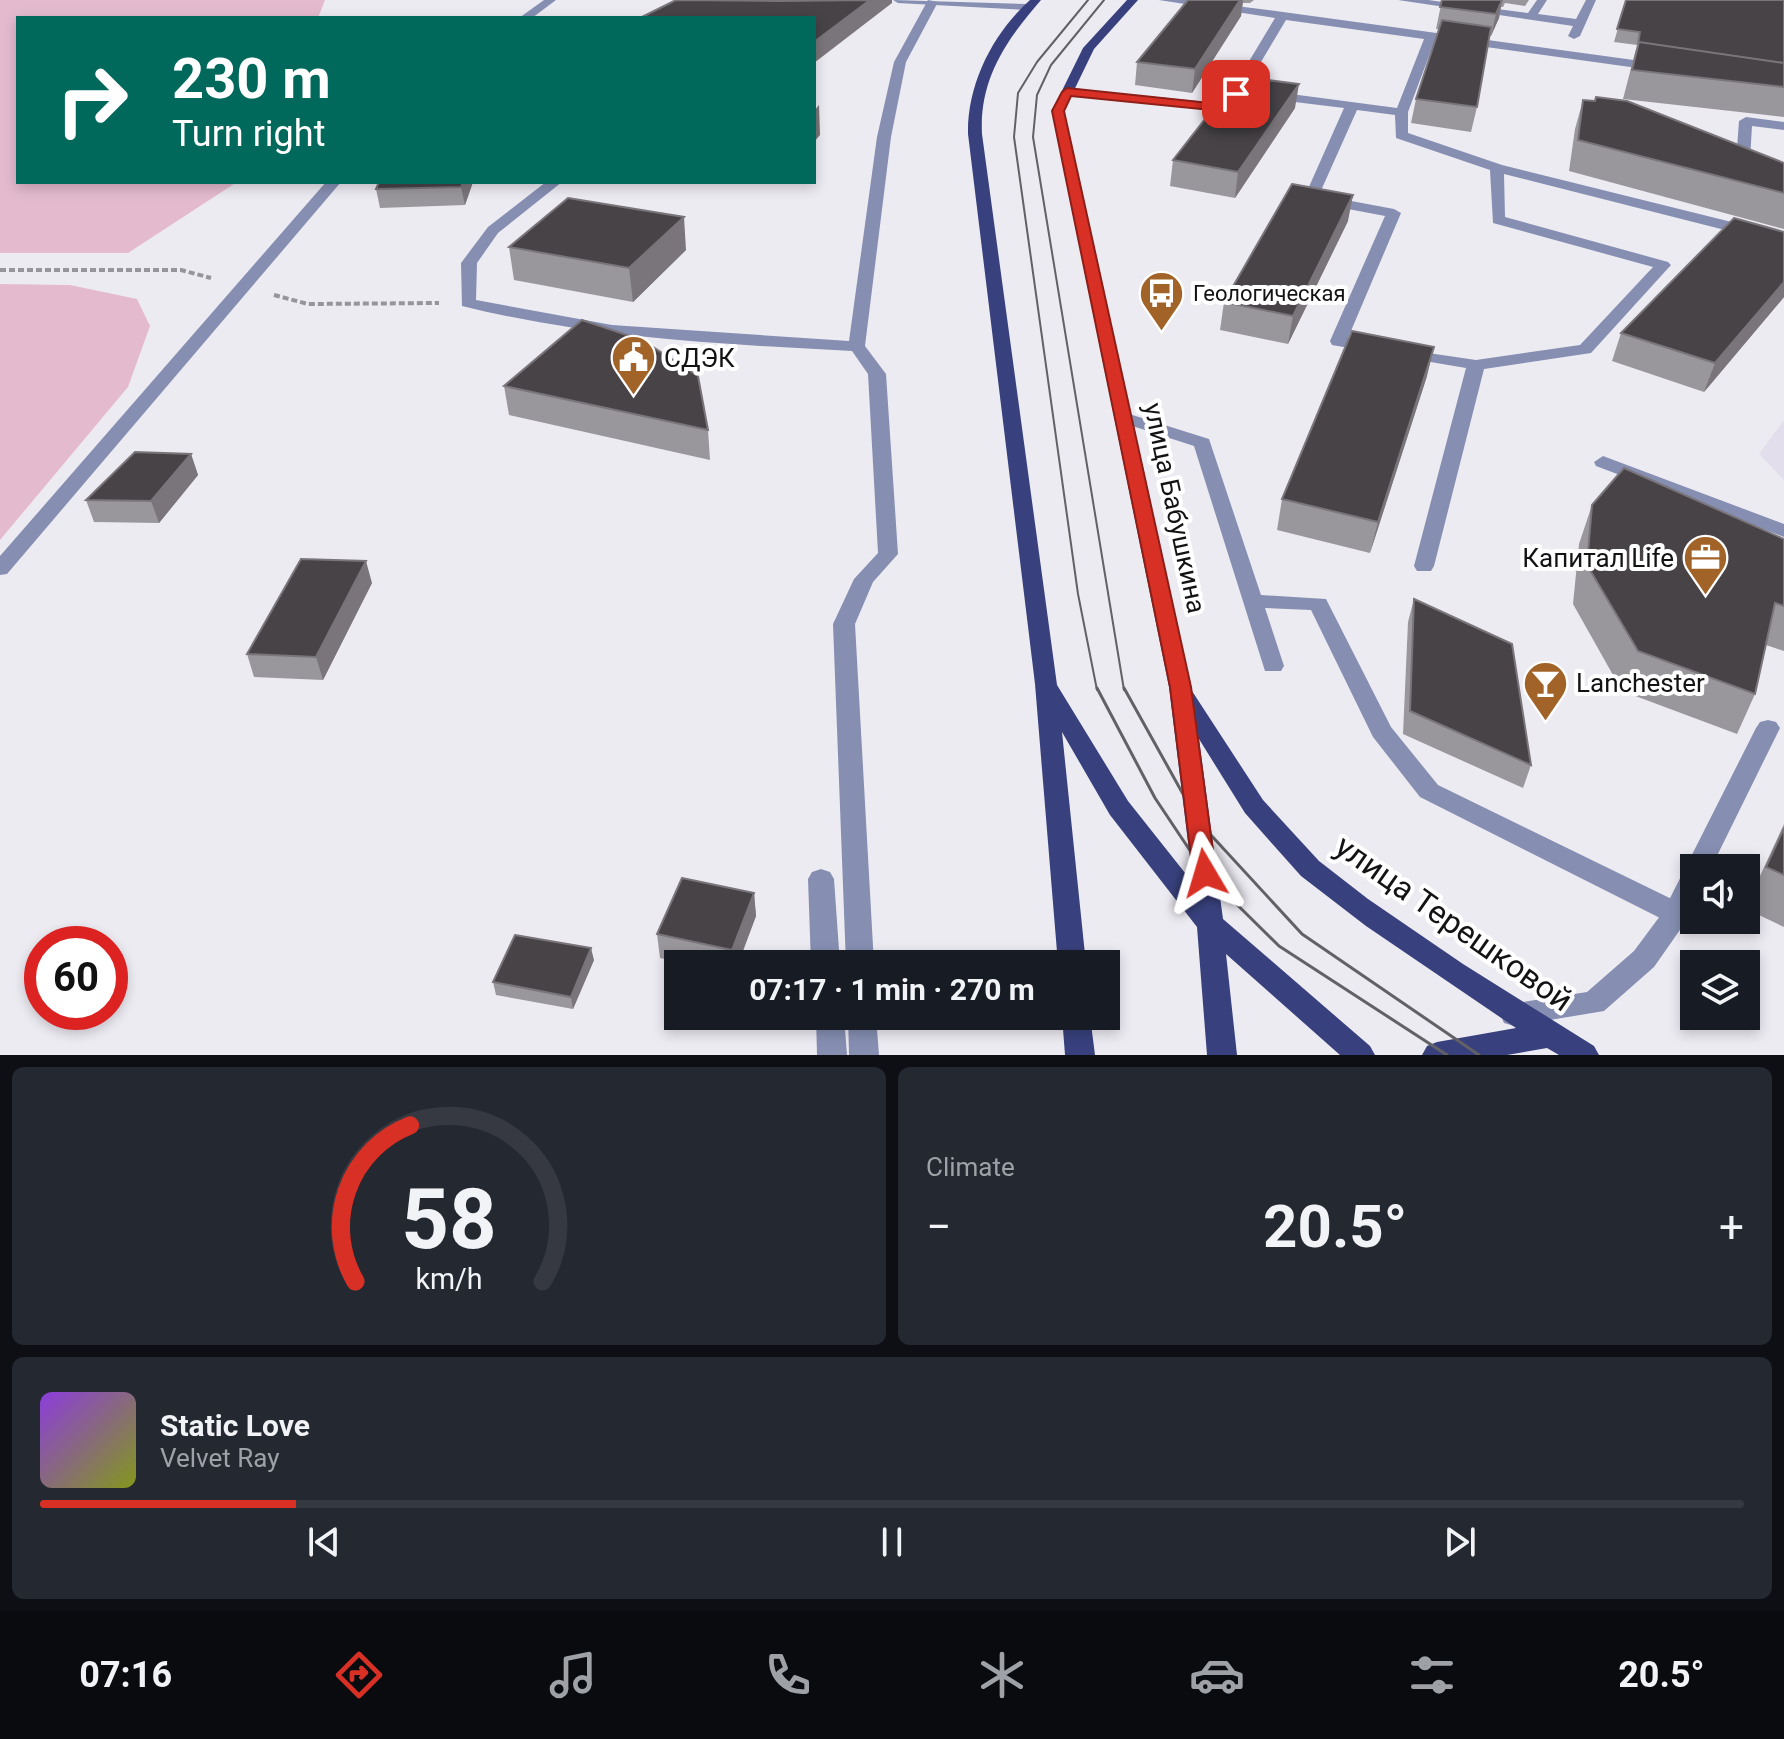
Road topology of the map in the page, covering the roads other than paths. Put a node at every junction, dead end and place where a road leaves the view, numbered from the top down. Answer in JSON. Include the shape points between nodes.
{"nodes":[{"id":1,"x":551,"y":0,"type":"edge"},
{"id":2,"x":898,"y":0,"type":"edge"},
{"id":3,"x":1133,"y":0,"type":"edge"},
{"id":4,"x":1164,"y":0,"type":"edge"},
{"id":5,"x":1403,"y":0,"type":"edge"},
{"id":6,"x":1542,"y":0,"type":"edge"},
{"id":7,"x":1591,"y":0,"type":"edge"},
{"id":8,"x":932,"y":2,"type":"junction"},
{"id":9,"x":1031,"y":4,"type":"edge"},
{"id":10,"x":1283,"y":15,"type":"junction"},
{"id":11,"x":528,"y":16,"type":"edge"},
{"id":12,"x":1531,"y":17,"type":"junction"},
{"id":13,"x":1577,"y":23,"type":"junction"},
{"id":14,"x":1431,"y":35,"type":"junction"},
{"id":15,"x":1570,"y":53,"type":"junction"},
{"id":16,"x":1677,"y":69,"type":"edge"},
{"id":17,"x":1067,"y":92,"type":"junction"},
{"id":18,"x":1236,"y":94,"type":"junction"},
{"id":19,"x":1352,"y":106,"type":"junction"},
{"id":20,"x":1402,"y":112,"type":"junction"},
{"id":21,"x":1784,"y":126,"type":"edge"},
{"id":22,"x":1497,"y":168,"type":"junction"},
{"id":23,"x":1784,"y":174,"type":"edge"},
{"id":24,"x":332,"y":184,"type":"edge"},
{"id":25,"x":552,"y":184,"type":"edge"},
{"id":26,"x":1784,"y":240,"type":"edge"},
{"id":27,"x":857,"y":346,"type":"junction"},
{"id":28,"x":1476,"y":365,"type":"junction"},
{"id":29,"x":1123,"y":417,"type":"junction"},
{"id":30,"x":1603,"y":462,"type":"dead end"},
{"id":31,"x":1784,"y":531,"type":"edge"},
{"id":32,"x":1424,"y":566,"type":"dead end"},
{"id":33,"x":0,"y":569,"type":"edge"},
{"id":34,"x":1252,"y":601,"type":"junction"},
{"id":35,"x":1273,"y":666,"type":"dead end"},
{"id":36,"x":1046,"y":684,"type":"junction"},
{"id":37,"x":1180,"y":687,"type":"junction"},
{"id":38,"x":1768,"y":728,"type":"dead end"},
{"id":39,"x":1705,"y":854,"type":"edge"},
{"id":40,"x":1680,"y":904,"type":"edge"},
{"id":41,"x":1675,"y":913,"type":"junction"},
{"id":42,"x":1210,"y":924,"type":"junction"},
{"id":43,"x":859,"y":950,"type":"edge"},
{"id":44,"x":1071,"y":950,"type":"edge"},
{"id":45,"x":1514,"y":1014,"type":"junction"},
{"id":46,"x":830,"y":1030,"type":"edge"},
{"id":47,"x":863,"y":1030,"type":"edge"},
{"id":48,"x":1077,"y":1030,"type":"edge"},
{"id":49,"x":1549,"y":1035,"type":"junction"},
{"id":50,"x":831,"y":1055,"type":"edge"},
{"id":51,"x":864,"y":1055,"type":"edge"},
{"id":52,"x":1080,"y":1055,"type":"edge"},
{"id":53,"x":1222,"y":1055,"type":"edge"},
{"id":54,"x":1360,"y":1055,"type":"edge"},
{"id":55,"x":1437,"y":1055,"type":"edge"},
{"id":56,"x":1584,"y":1055,"type":"edge"}],
"edges":[{"from":1,"to":11,"type":"street"},
{"from":2,"to":8,"type":"street"},
{"from":3,"to":17,"type":"main road","name":"улица Бабушкина","via":[[1089,48]]},
{"from":4,"to":10,"type":"street"},
{"from":5,"to":12,"type":"street"},
{"from":6,"to":12,"type":"street"},
{"from":7,"to":13,"type":"street"},
{"from":8,"to":9,"type":"street"},
{"from":8,"to":27,"type":"street","via":[[900,62],[884,137]]},
{"from":9,"to":36,"type":"main road","via":[[1009,28],[990,66],[976,108],[976,159]]},
{"from":10,"to":14,"type":"street"},
{"from":10,"to":18,"type":"street"},
{"from":12,"to":13,"type":"street"},
{"from":13,"to":15,"type":"street"},
{"from":14,"to":15,"type":"street"},
{"from":14,"to":20,"type":"street"},
{"from":15,"to":16,"type":"street"},
{"from":17,"to":18,"type":"street","via":[[1221,107]]},
{"from":17,"to":29,"type":"main road","name":"улица Бабушкина","via":[[1058,111]]},
{"from":18,"to":19,"type":"street"},
{"from":19,"to":20,"type":"street"},
{"from":19,"to":28,"type":"street","via":[[1311,198],[1394,213],[1338,341]]},
{"from":20,"to":22,"type":"street","via":[[1401,135]]},
{"from":21,"to":23,"type":"street","via":[[1746,121],[1743,162]]},
{"from":22,"to":26,"type":"street"},
{"from":22,"to":28,"type":"street","via":[[1498,220],[1663,265],[1585,349]]},
{"from":24,"to":33,"type":"street"},
{"from":25,"to":27,"type":"street","via":[[493,230],[469,263],[468,303],[633,334]]},
{"from":27,"to":43,"type":"street","via":[[877,374],[888,554],[864,579],[844,624]]},
{"from":28,"to":32,"type":"street"},
{"from":29,"to":34,"type":"street","via":[[1202,443]]},
{"from":29,"to":37,"type":"main road","name":"улица Бабушкина"},
{"from":30,"to":31,"type":"street"},
{"from":34,"to":35,"type":"street"},
{"from":34,"to":41,"type":"street","via":[[1318,604],[1381,731],[1429,791]]},
{"from":36,"to":42,"type":"main road","via":[[1119,808]]},
{"from":36,"to":44,"type":"main road"},
{"from":37,"to":42,"type":"main road","name":"улица Бабушкина"},
{"from":37,"to":45,"type":"main road","name":"улица Терешковой","via":[[1238,786],[1308,868]]},
{"from":38,"to":39,"type":"street"},
{"from":40,"to":41,"type":"street"},
{"from":41,"to":45,"type":"street","via":[[1644,959],[1594,1003]]},
{"from":42,"to":53,"type":"main road","name":"улица Бабушкина"},
{"from":42,"to":54,"type":"main road"},
{"from":45,"to":49,"type":"main road","name":"улица Терешковой"},
{"from":46,"to":50,"type":"street"},
{"from":47,"to":51,"type":"street"},
{"from":48,"to":52,"type":"main road"},
{"from":49,"to":55,"type":"main road"},
{"from":49,"to":56,"type":"main road","name":"улица Терешковой"}]}
